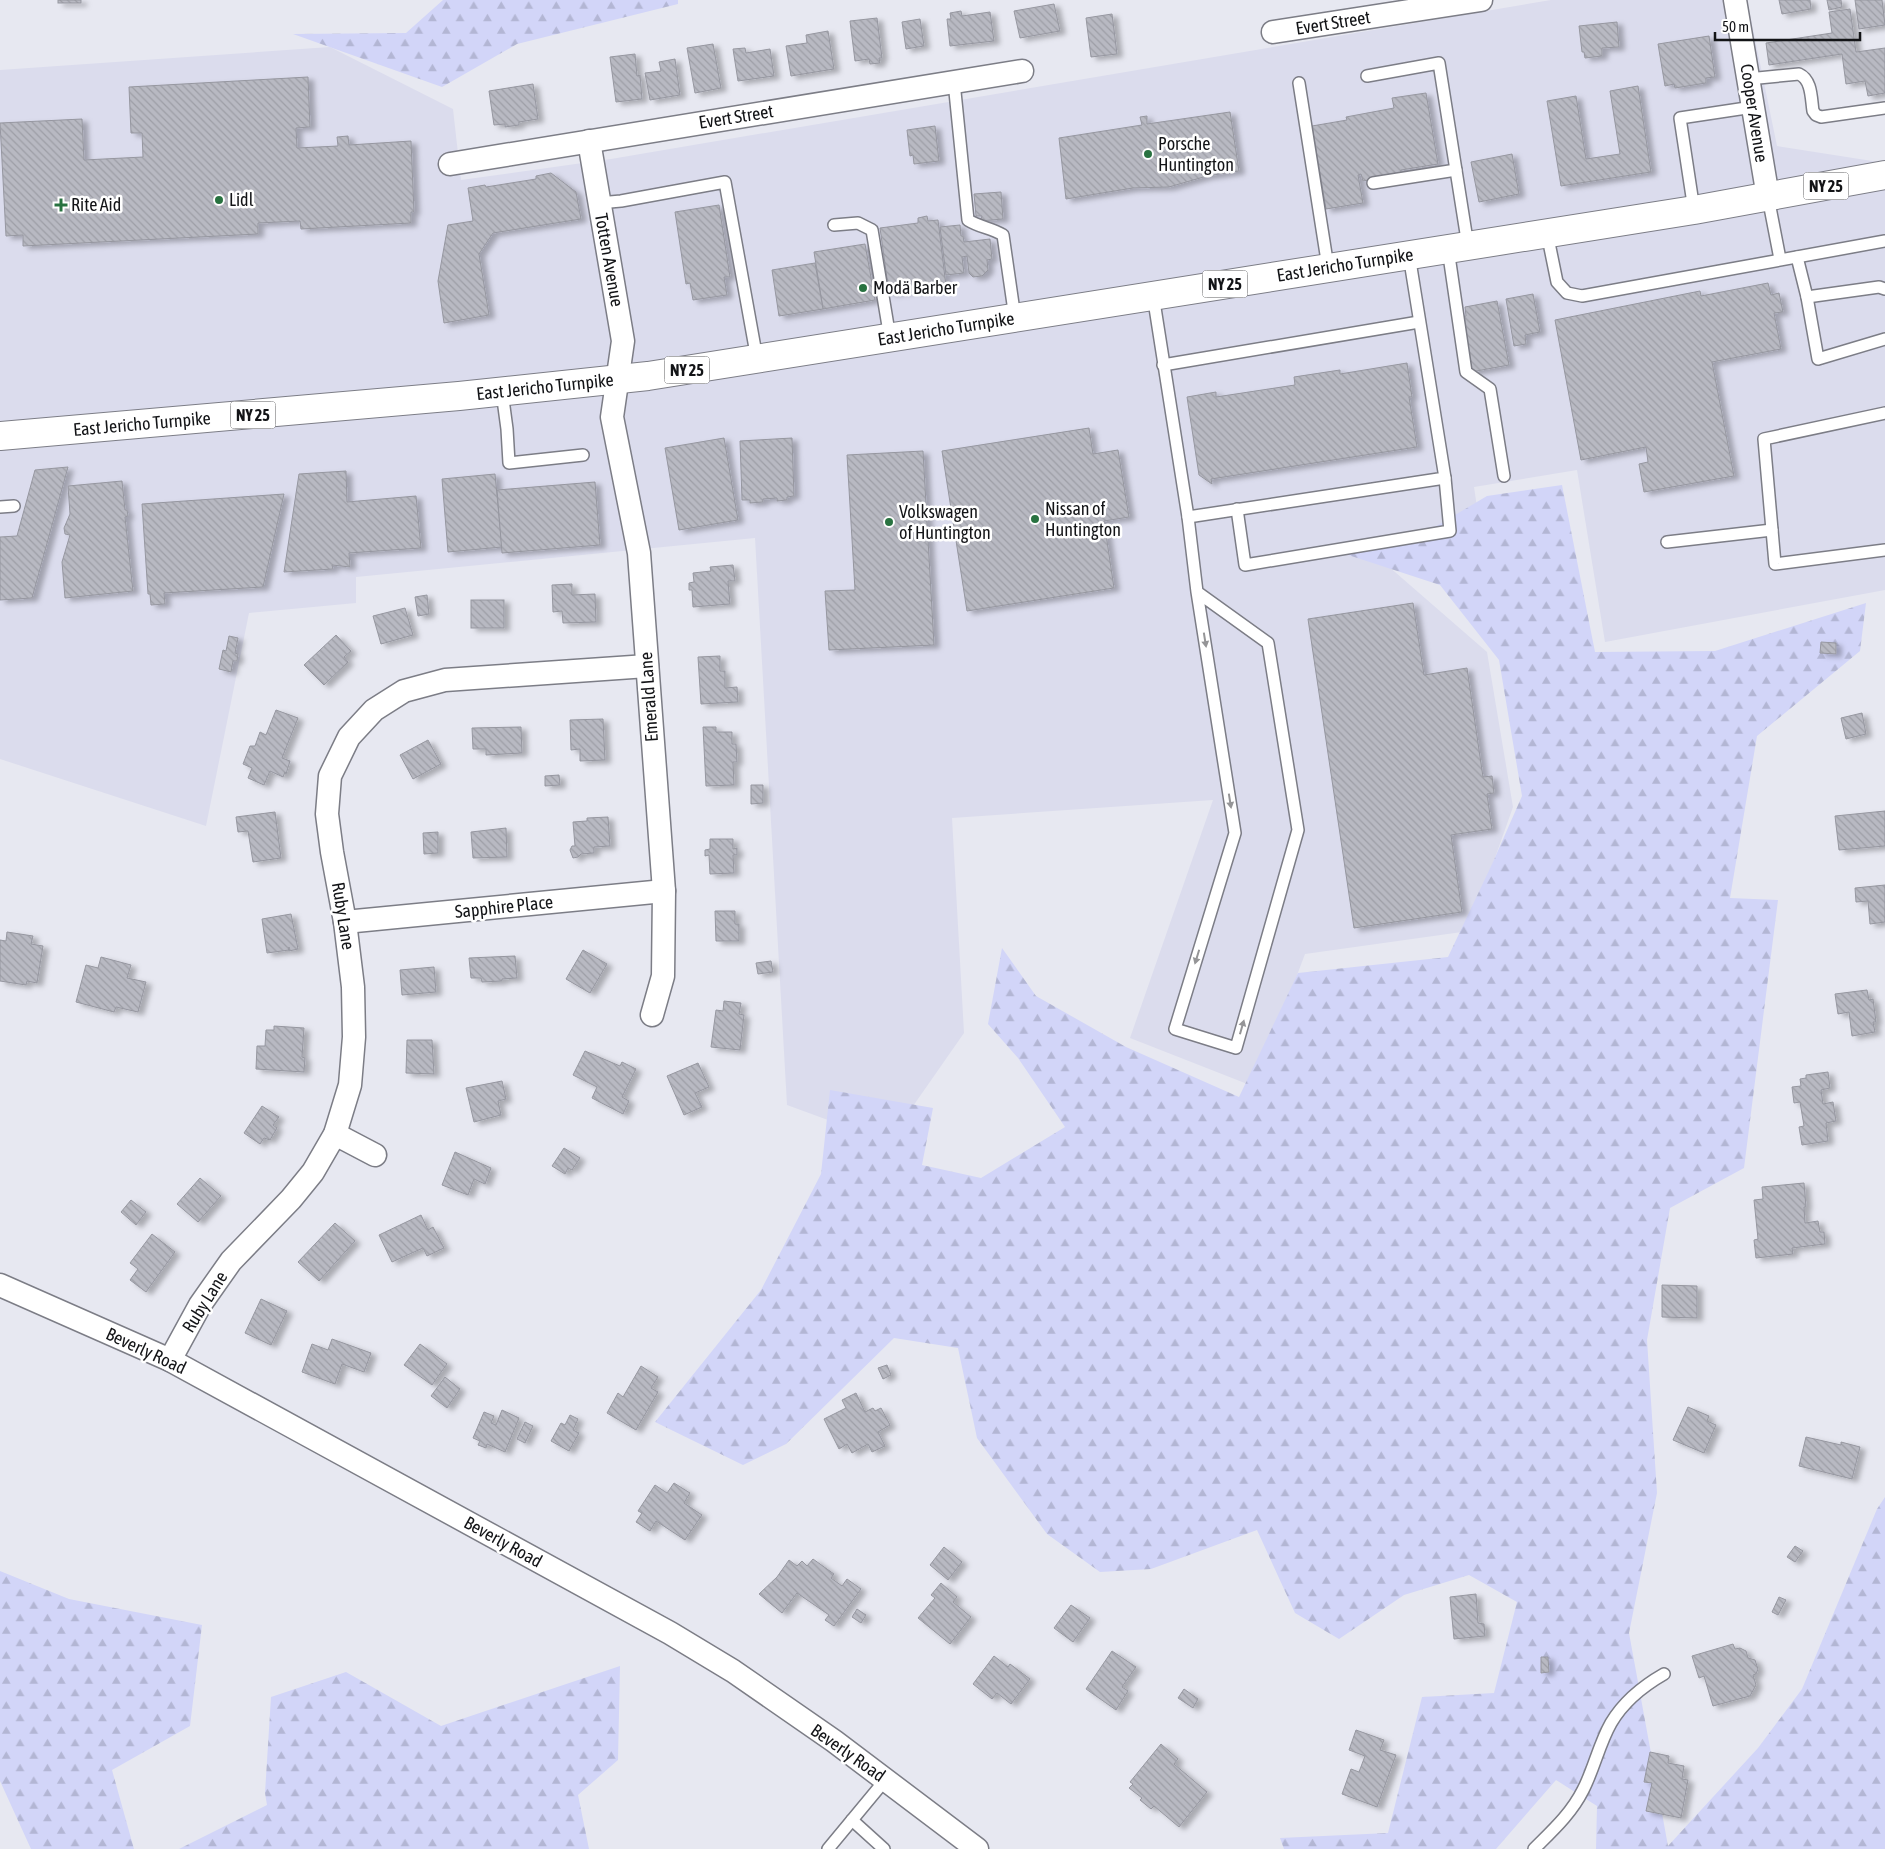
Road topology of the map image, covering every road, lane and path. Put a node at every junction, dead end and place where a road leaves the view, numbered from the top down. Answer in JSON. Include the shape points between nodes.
{"nodes":[{"id":1,"x":1481,"y":0,"type":"edge"},
{"id":2,"x":1736,"y":0,"type":"edge"},
{"id":3,"x":1273,"y":32,"type":"dead end"},
{"id":4,"x":1022,"y":71,"type":"dead end"},
{"id":5,"x":1367,"y":76,"type":"dead end"},
{"id":6,"x":1748,"y":79,"type":"junction"},
{"id":7,"x":954,"y":82,"type":"junction"},
{"id":8,"x":1299,"y":83,"type":"dead end"},
{"id":9,"x":1753,"y":107,"type":"junction"},
{"id":10,"x":1885,"y":108,"type":"edge"},
{"id":11,"x":589,"y":141,"type":"junction"},
{"id":12,"x":450,"y":164,"type":"dead end"},
{"id":13,"x":1456,"y":170,"type":"junction"},
{"id":14,"x":1885,"y":175,"type":"edge"},
{"id":15,"x":1373,"y":183,"type":"dead end"},
{"id":16,"x":1768,"y":197,"type":"junction"},
{"id":17,"x":599,"y":203,"type":"junction"},
{"id":18,"x":1694,"y":210,"type":"junction"},
{"id":19,"x":834,"y":225,"type":"dead end"},
{"id":20,"x":1547,"y":233,"type":"junction"},
{"id":21,"x":1885,"y":241,"type":"edge"},
{"id":22,"x":1458,"y":247,"type":"junction"},
{"id":23,"x":1409,"y":255,"type":"junction"},
{"id":24,"x":1797,"y":257,"type":"junction"},
{"id":25,"x":1780,"y":260,"type":"junction"},
{"id":26,"x":1328,"y":267,"type":"junction"},
{"id":27,"x":1885,"y":289,"type":"edge"},
{"id":28,"x":1153,"y":295,"type":"junction"},
{"id":29,"x":1807,"y":297,"type":"junction"},
{"id":30,"x":1015,"y":318,"type":"junction"},
{"id":31,"x":1419,"y":322,"type":"junction"},
{"id":32,"x":890,"y":338,"type":"junction"},
{"id":33,"x":1885,"y":339,"type":"edge"},
{"id":34,"x":757,"y":359,"type":"junction"},
{"id":35,"x":1164,"y":364,"type":"junction"},
{"id":36,"x":617,"y":380,"type":"junction"},
{"id":37,"x":502,"y":392,"type":"junction"},
{"id":38,"x":1885,"y":413,"type":"edge"},
{"id":39,"x":0,"y":436,"type":"edge"},
{"id":40,"x":583,"y":455,"type":"dead end"},
{"id":41,"x":1504,"y":476,"type":"dead end"},
{"id":42,"x":1445,"y":478,"type":"junction"},
{"id":43,"x":14,"y":506,"type":"dead end"},
{"id":44,"x":0,"y":507,"type":"edge"},
{"id":45,"x":1237,"y":509,"type":"junction"},
{"id":46,"x":1188,"y":516,"type":"junction"},
{"id":47,"x":1772,"y":530,"type":"junction"},
{"id":48,"x":1667,"y":542,"type":"dead end"},
{"id":49,"x":1885,"y":550,"type":"edge"},
{"id":50,"x":1197,"y":592,"type":"junction"},
{"id":51,"x":647,"y":666,"type":"junction"},
{"id":52,"x":664,"y":891,"type":"junction"},
{"id":53,"x":345,"y":922,"type":"junction"},
{"id":54,"x":652,"y":1015,"type":"dead end"},
{"id":55,"x":335,"y":1134,"type":"junction"},
{"id":56,"x":375,"y":1155,"type":"dead end"},
{"id":57,"x":0,"y":1285,"type":"edge"},
{"id":58,"x":170,"y":1360,"type":"junction"},
{"id":59,"x":1664,"y":1674,"type":"dead end"},
{"id":60,"x":886,"y":1779,"type":"junction"},
{"id":61,"x":852,"y":1820,"type":"junction"},
{"id":62,"x":828,"y":1849,"type":"edge"},
{"id":63,"x":884,"y":1849,"type":"edge"},
{"id":64,"x":977,"y":1849,"type":"edge"},
{"id":65,"x":1534,"y":1849,"type":"edge"}],
"edges":[{"from":1,"to":3,"type":"street","name":"Evert Street"},
{"from":2,"to":6,"type":"street","name":"Cooper Avenue"},
{"from":4,"to":7,"type":"street","name":"Evert Street"},
{"from":5,"to":13,"type":"lane","via":[[1439,63]]},
{"from":6,"to":9,"type":"street","name":"Cooper Avenue"},
{"from":6,"to":10,"type":"lane","via":[[1793,73],[1805,76],[1814,111],[1821,117]]},
{"from":7,"to":11,"type":"street","name":"Evert Street"},
{"from":7,"to":30,"type":"lane","via":[[968,220],[1003,235]]},
{"from":8,"to":26,"type":"lane"},
{"from":9,"to":16,"type":"street","name":"Cooper Avenue"},
{"from":9,"to":18,"type":"lane","via":[[1680,118]]},
{"from":11,"to":12,"type":"street","name":"Evert Street"},
{"from":11,"to":17,"type":"street","name":"Totten Avenue"},
{"from":13,"to":15,"type":"lane"},
{"from":13,"to":22,"type":"lane"},
{"from":14,"to":16,"type":"main road","name":"East Jericho Turnpike","number":"NY 25"},
{"from":16,"to":18,"type":"main road","name":"East Jericho Turnpike","number":"NY 25"},
{"from":16,"to":25,"type":"lane"},
{"from":17,"to":34,"type":"lane","via":[[725,182]]},
{"from":17,"to":36,"type":"street","name":"Totten Avenue","via":[[622,341]]},
{"from":18,"to":20,"type":"main road","name":"East Jericho Turnpike","number":"NY 25"},
{"from":19,"to":32,"type":"lane","via":[[858,223],[872,230]]},
{"from":20,"to":22,"type":"main road","name":"East Jericho Turnpike","number":"NY 25"},
{"from":20,"to":25,"type":"lane","via":[[1557,282],[1567,293],[1582,296]]},
{"from":21,"to":24,"type":"lane"},
{"from":22,"to":23,"type":"main road","name":"East Jericho Turnpike","number":"NY 25"},
{"from":22,"to":41,"type":"lane","via":[[1466,372],[1490,389]]},
{"from":23,"to":26,"type":"main road","name":"East Jericho Turnpike","number":"NY 25"},
{"from":23,"to":31,"type":"lane"},
{"from":24,"to":25,"type":"lane"},
{"from":24,"to":29,"type":"lane"},
{"from":26,"to":28,"type":"main road","name":"East Jericho Turnpike","number":"NY 25"},
{"from":27,"to":29,"type":"lane","via":[[1879,287]]},
{"from":28,"to":30,"type":"main road","name":"East Jericho Turnpike","number":"NY 25"},
{"from":28,"to":35,"type":"lane"},
{"from":29,"to":33,"type":"lane","via":[[1818,359]]},
{"from":30,"to":32,"type":"main road","name":"East Jericho Turnpike","number":"NY 25"},
{"from":31,"to":35,"type":"lane"},
{"from":31,"to":42,"type":"lane"},
{"from":32,"to":34,"type":"main road","name":"East Jericho Turnpike","number":"NY 25"},
{"from":34,"to":36,"type":"main road","name":"East Jericho Turnpike","number":"NY 25"},
{"from":35,"to":46,"type":"lane"},
{"from":36,"to":37,"type":"main road","name":"East Jericho Turnpike","number":"NY 25"},
{"from":36,"to":51,"type":"street","name":"Emerald Lane","via":[[612,417],[639,553]]},
{"from":37,"to":39,"type":"main road","name":"East Jericho Turnpike","number":"NY 25"},
{"from":37,"to":40,"type":"lane","via":[[509,463]]},
{"from":38,"to":47,"type":"lane","via":[[1764,439]]},
{"from":42,"to":45,"type":"lane"},
{"from":42,"to":45,"type":"lane","via":[[1450,531],[1245,565]]},
{"from":43,"to":44,"type":"lane"},
{"from":45,"to":46,"type":"lane"},
{"from":46,"to":50,"type":"lane"},
{"from":47,"to":48,"type":"lane"},
{"from":47,"to":49,"type":"lane","via":[[1775,564]]},
{"from":50,"to":50,"type":"lane","one_way":true,"via":[[1235,833],[1174,1029],[1236,1048],[1298,830],[1268,643]]},
{"from":51,"to":52,"type":"street","name":"Emerald Lane"},
{"from":51,"to":53,"type":"street","name":"Ruby Lane","via":[[445,680],[404,691],[374,710],[349,737],[330,776],[327,814]]},
{"from":52,"to":53,"type":"street","name":"Sapphire Place"},
{"from":52,"to":54,"type":"street","name":"Emerald Lane","via":[[663,976]]},
{"from":53,"to":55,"type":"street","name":"Ruby Lane","via":[[353,987],[354,1037],[350,1084]]},
{"from":55,"to":56,"type":"street"},
{"from":55,"to":58,"type":"street","name":"Ruby Lane","via":[[313,1172],[291,1199],[231,1261],[200,1305]]},
{"from":57,"to":58,"type":"street","name":"Beverly Road"},
{"from":58,"to":60,"type":"street","name":"Beverly Road","via":[[670,1633],[733,1671]]},
{"from":59,"to":65,"type":"lane","via":[[1644,1686],[1621,1708],[1583,1791],[1562,1822]]},
{"from":60,"to":61,"type":"lane"},
{"from":60,"to":64,"type":"street","name":"Beverly Road"},
{"from":61,"to":62,"type":"lane"},
{"from":61,"to":63,"type":"lane"}]}
